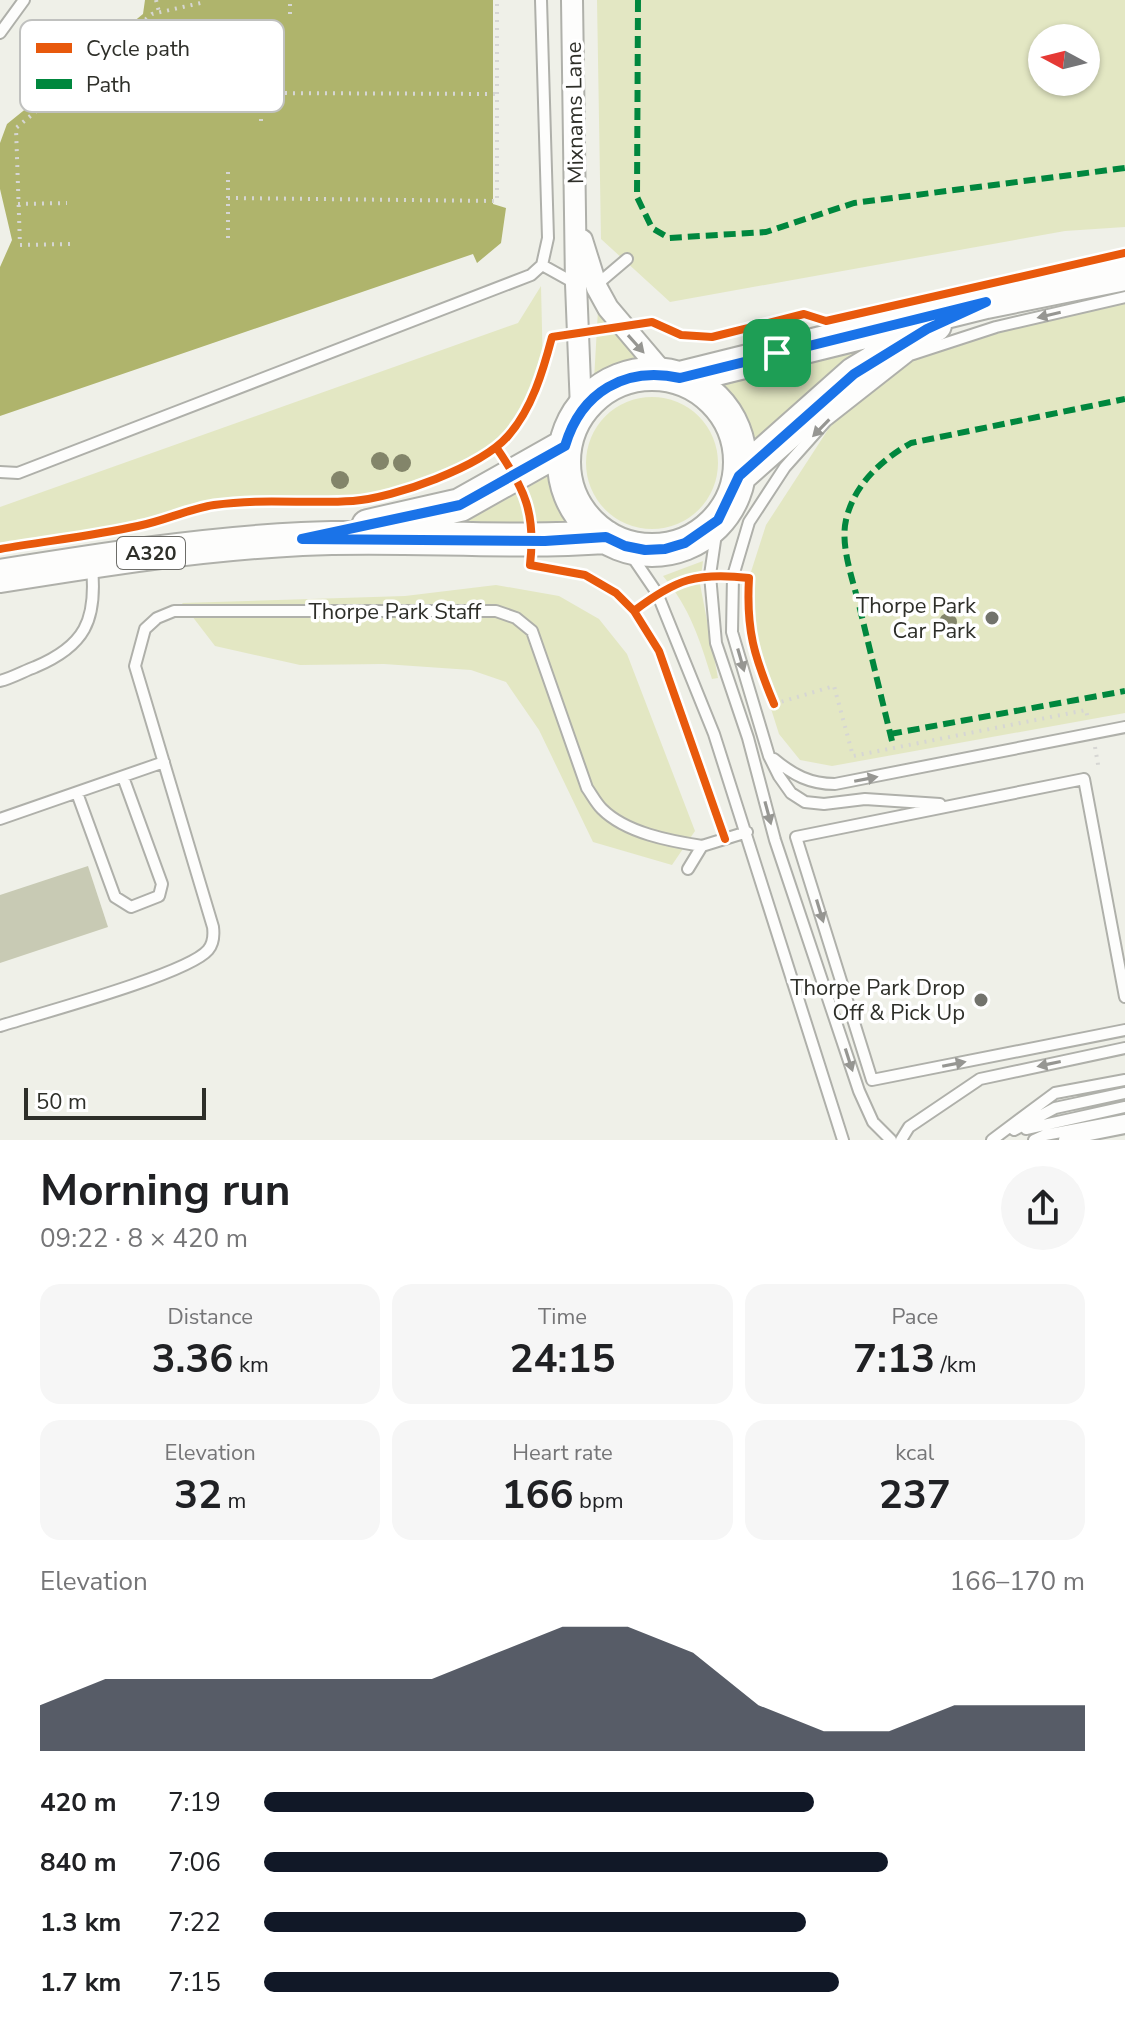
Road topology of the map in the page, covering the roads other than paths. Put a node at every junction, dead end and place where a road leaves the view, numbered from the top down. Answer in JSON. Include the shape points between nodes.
{"nodes":[{"id":1,"x":24,"y":0,"type":"edge"},
{"id":2,"x":541,"y":0,"type":"edge"},
{"id":3,"x":572,"y":0,"type":"edge"},
{"id":4,"x":0,"y":33,"type":"edge"},
{"id":5,"x":577,"y":225,"type":"junction"},
{"id":6,"x":627,"y":259,"type":"dead end"},
{"id":7,"x":542,"y":265,"type":"junction"},
{"id":8,"x":1125,"y":274,"type":"edge"},
{"id":9,"x":576,"y":284,"type":"junction"},
{"id":10,"x":597,"y":288,"type":"junction"},
{"id":11,"x":1125,"y":297,"type":"edge"},
{"id":12,"x":986,"y":302,"type":"junction"},
{"id":13,"x":672,"y":376,"type":"junction"},
{"id":14,"x":581,"y":409,"type":"junction"},
{"id":15,"x":565,"y":446,"type":"junction"},
{"id":16,"x":0,"y":472,"type":"edge"},
{"id":17,"x":739,"y":476,"type":"junction"},
{"id":18,"x":718,"y":520,"type":"junction"},
{"id":19,"x":302,"y":539,"type":"junction"},
{"id":20,"x":615,"y":542,"type":"junction"},
{"id":21,"x":91,"y":562,"type":"junction"},
{"id":22,"x":0,"y":576,"type":"edge"},
{"id":23,"x":0,"y":681,"type":"edge"},
{"id":24,"x":1125,"y":727,"type":"edge"},
{"id":25,"x":748,"y":738,"type":"junction"},
{"id":26,"x":769,"y":756,"type":"junction"},
{"id":27,"x":164,"y":762,"type":"junction"},
{"id":28,"x":123,"y":777,"type":"junction"},
{"id":29,"x":77,"y":793,"type":"junction"},
{"id":30,"x":955,"y":805,"type":"junction"},
{"id":31,"x":0,"y":819,"type":"edge"},
{"id":32,"x":747,"y":832,"type":"junction"},
{"id":33,"x":702,"y":846,"type":"junction"},
{"id":34,"x":688,"y":869,"type":"dead end"},
{"id":35,"x":1125,"y":997,"type":"edge"},
{"id":36,"x":0,"y":1026,"type":"edge"},
{"id":37,"x":1125,"y":1030,"type":"edge"},
{"id":38,"x":1125,"y":1048,"type":"edge"},
{"id":39,"x":1125,"y":1080,"type":"edge"},
{"id":40,"x":1125,"y":1093,"type":"edge"},
{"id":41,"x":1125,"y":1107,"type":"edge"},
{"id":42,"x":1125,"y":1120,"type":"edge"},
{"id":43,"x":1125,"y":1128,"type":"edge"},
{"id":44,"x":1009,"y":1133,"type":"junction"},
{"id":45,"x":843,"y":1140,"type":"edge"},
{"id":46,"x":891,"y":1140,"type":"edge"},
{"id":47,"x":901,"y":1140,"type":"edge"},
{"id":48,"x":993,"y":1140,"type":"edge"},
{"id":49,"x":1034,"y":1140,"type":"edge"},
{"id":50,"x":1064,"y":1140,"type":"edge"}],
"edges":[{"from":1,"to":4,"type":"lane"},
{"from":2,"to":7,"type":"lane","via":[[548,238]]},
{"from":3,"to":5,"type":"street","name":"Mixnams Lane"},
{"from":5,"to":9,"type":"street","name":"Mixnams Lane"},
{"from":5,"to":10,"type":"street","name":"Mixnams Lane"},
{"from":6,"to":10,"type":"lane"},
{"from":7,"to":9,"type":"lane"},
{"from":7,"to":16,"type":"lane","via":[[514,282],[18,473]]},
{"from":8,"to":12,"type":"main road"},
{"from":9,"to":10,"type":"lane"},
{"from":9,"to":14,"type":"street","name":"Mixnams Lane"},
{"from":10,"to":13,"type":"street","name":"Mixnams Lane","one_way":true,"via":[[621,326]]},
{"from":11,"to":26,"type":"lane","one_way":true,"via":[[996,327],[910,355],[826,421],[785,467],[749,522],[733,576],[731,606],[732,632]]},
{"from":12,"to":13,"type":"main road"},
{"from":12,"to":17,"type":"main road","via":[[927,329],[854,374]]},
{"from":13,"to":14,"type":"main road","via":[[641,374],[618,380]]},
{"from":13,"to":17,"type":"main road","via":[[702,389],[720,406],[736,439]]},
{"from":14,"to":15,"type":"main road"},
{"from":15,"to":19,"type":"main road","number":"A320","via":[[460,505]]},
{"from":15,"to":20,"type":"main road","via":[[571,498],[586,520]]},
{"from":17,"to":18,"type":"main road"},
{"from":18,"to":20,"type":"main road","via":[[703,534],[665,549]]},
{"from":18,"to":25,"type":"lane","via":[[710,575],[716,643]]},
{"from":19,"to":20,"type":"main road","number":"A320"},
{"from":19,"to":21,"type":"main road","number":"A320"},
{"from":20,"to":32,"type":"lane","via":[[657,593]]},
{"from":21,"to":22,"type":"main road","number":"A320"},
{"from":21,"to":23,"type":"lane","via":[[95,596],[86,630],[62,656]]},
{"from":26,"to":24,"type":"lane","one_way":true,"via":[[816,784],[835,784]]},
{"from":25,"to":26,"type":"lane"},
{"from":25,"to":46,"type":"lane","one_way":true,"via":[[775,840],[859,1091],[873,1122]]},
{"from":26,"to":30,"type":"lane","via":[[791,793],[805,802],[865,799]]},
{"from":27,"to":28,"type":"lane"},
{"from":27,"to":33,"type":"lane","name":"Thorpe Park Staff","via":[[135,666],[145,629],[157,618],[174,611],[496,611],[532,631],[587,788],[602,809],[667,840]]},
{"from":27,"to":36,"type":"lane","name":"Thorpe Park Staff","via":[[213,927],[208,951],[175,970]]},
{"from":28,"to":29,"type":"lane"},
{"from":28,"to":29,"type":"lane","via":[[162,884],[159,896],[144,904],[131,907],[115,897]]},
{"from":29,"to":31,"type":"lane"},
{"from":30,"to":35,"type":"lane","via":[[1084,779]]},
{"from":30,"to":37,"type":"lane","one_way":true,"via":[[796,837],[872,1080]]},
{"from":32,"to":33,"type":"lane"},
{"from":32,"to":45,"type":"lane"},
{"from":33,"to":34,"type":"lane"},
{"from":38,"to":47,"type":"lane","one_way":true,"via":[[980,1079],[909,1127]]},
{"from":39,"to":48,"type":"lane","via":[[1055,1093]]},
{"from":40,"to":44,"type":"lane","via":[[1055,1108]]},
{"from":41,"to":44,"type":"lane"},
{"from":42,"to":49,"type":"lane"},
{"from":43,"to":50,"type":"lane"},
{"from":44,"to":48,"type":"lane"}]}
